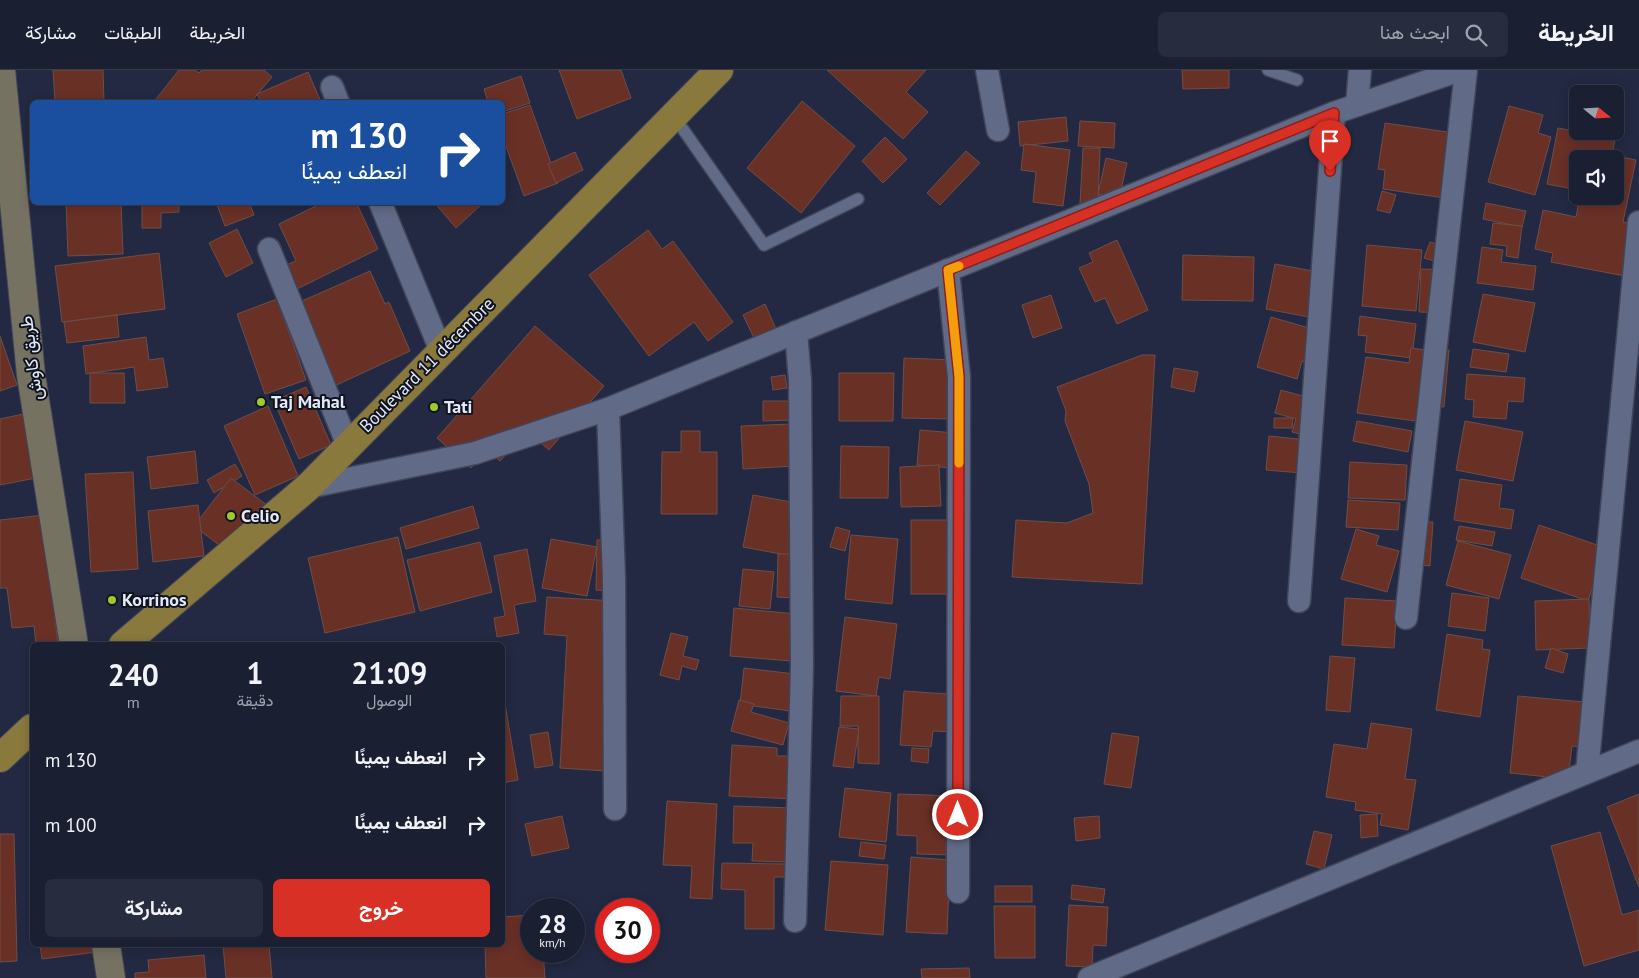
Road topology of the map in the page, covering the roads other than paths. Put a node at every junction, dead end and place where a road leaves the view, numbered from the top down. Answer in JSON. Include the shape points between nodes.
{"nodes":[{"id":1,"x":2,"y":70,"type":"edge"},
{"id":2,"x":719,"y":70,"type":"edge"},
{"id":3,"x":987,"y":70,"type":"edge"},
{"id":4,"x":1268,"y":70,"type":"edge"},
{"id":5,"x":1360,"y":70,"type":"edge"},
{"id":6,"x":1460,"y":70,"type":"edge"},
{"id":7,"x":1466,"y":70,"type":"edge"},
{"id":8,"x":1297,"y":80,"type":"dead end"},
{"id":9,"x":1357,"y":105,"type":"junction"},
{"id":10,"x":1334,"y":113,"type":"junction"},
{"id":11,"x":673,"y":115,"type":"junction"},
{"id":12,"x":998,"y":130,"type":"dead end"},
{"id":13,"x":858,"y":199,"type":"dead end"},
{"id":14,"x":381,"y":205,"type":"edge"},
{"id":15,"x":1639,"y":222,"type":"edge"},
{"id":16,"x":269,"y":249,"type":"dead end"},
{"id":17,"x":948,"y":270,"type":"junction"},
{"id":18,"x":796,"y":332,"type":"junction"},
{"id":19,"x":441,"y":351,"type":"junction"},
{"id":20,"x":608,"y":409,"type":"junction"},
{"id":21,"x":348,"y":446,"type":"junction"},
{"id":22,"x":308,"y":487,"type":"junction"},
{"id":23,"x":1299,"y":601,"type":"dead end"},
{"id":24,"x":1406,"y":618,"type":"dead end"},
{"id":25,"x":74,"y":642,"type":"edge"},
{"id":26,"x":127,"y":642,"type":"edge"},
{"id":27,"x":30,"y":730,"type":"edge"},
{"id":28,"x":1639,"y":751,"type":"edge"},
{"id":29,"x":0,"y":758,"type":"edge"},
{"id":30,"x":1586,"y":772,"type":"junction"},
{"id":31,"x":616,"y":809,"type":"dead end"},
{"id":32,"x":958,"y":892,"type":"dead end"},
{"id":33,"x":795,"y":921,"type":"dead end"},
{"id":34,"x":106,"y":947,"type":"edge"},
{"id":35,"x":111,"y":978,"type":"edge"},
{"id":36,"x":1089,"y":978,"type":"edge"}],
"edges":[{"from":1,"to":25,"type":"street","name":"طريق كاوش","via":[[31,375]]},
{"from":2,"to":11,"type":"main road","name":"Boulevard 11 décembre"},
{"from":3,"to":12,"type":"street"},
{"from":4,"to":8,"type":"lane"},
{"from":5,"to":9,"type":"street"},
{"from":6,"to":9,"type":"street"},
{"from":7,"to":24,"type":"street"},
{"from":9,"to":10,"type":"street"},
{"from":10,"to":17,"type":"street"},
{"from":10,"to":23,"type":"street"},
{"from":11,"to":13,"type":"lane","via":[[764,245]]},
{"from":11,"to":19,"type":"main road","name":"Boulevard 11 décembre"},
{"from":14,"to":19,"type":"street"},
{"from":15,"to":30,"type":"street"},
{"from":16,"to":21,"type":"street"},
{"from":17,"to":18,"type":"street"},
{"from":17,"to":32,"type":"street","via":[[959,377]]},
{"from":18,"to":20,"type":"street"},
{"from":18,"to":33,"type":"street","via":[[800,380],[802,666]]},
{"from":19,"to":21,"type":"main road","name":"Boulevard 11 décembre"},
{"from":20,"to":22,"type":"street","via":[[475,453]]},
{"from":20,"to":31,"type":"street","via":[[614,579]]},
{"from":21,"to":22,"type":"main road","name":"Boulevard 11 décembre"},
{"from":22,"to":26,"type":"main road","name":"Boulevard 11 décembre"},
{"from":27,"to":29,"type":"main road"},
{"from":28,"to":30,"type":"street"},
{"from":30,"to":36,"type":"street"},
{"from":34,"to":35,"type":"street"}]}
